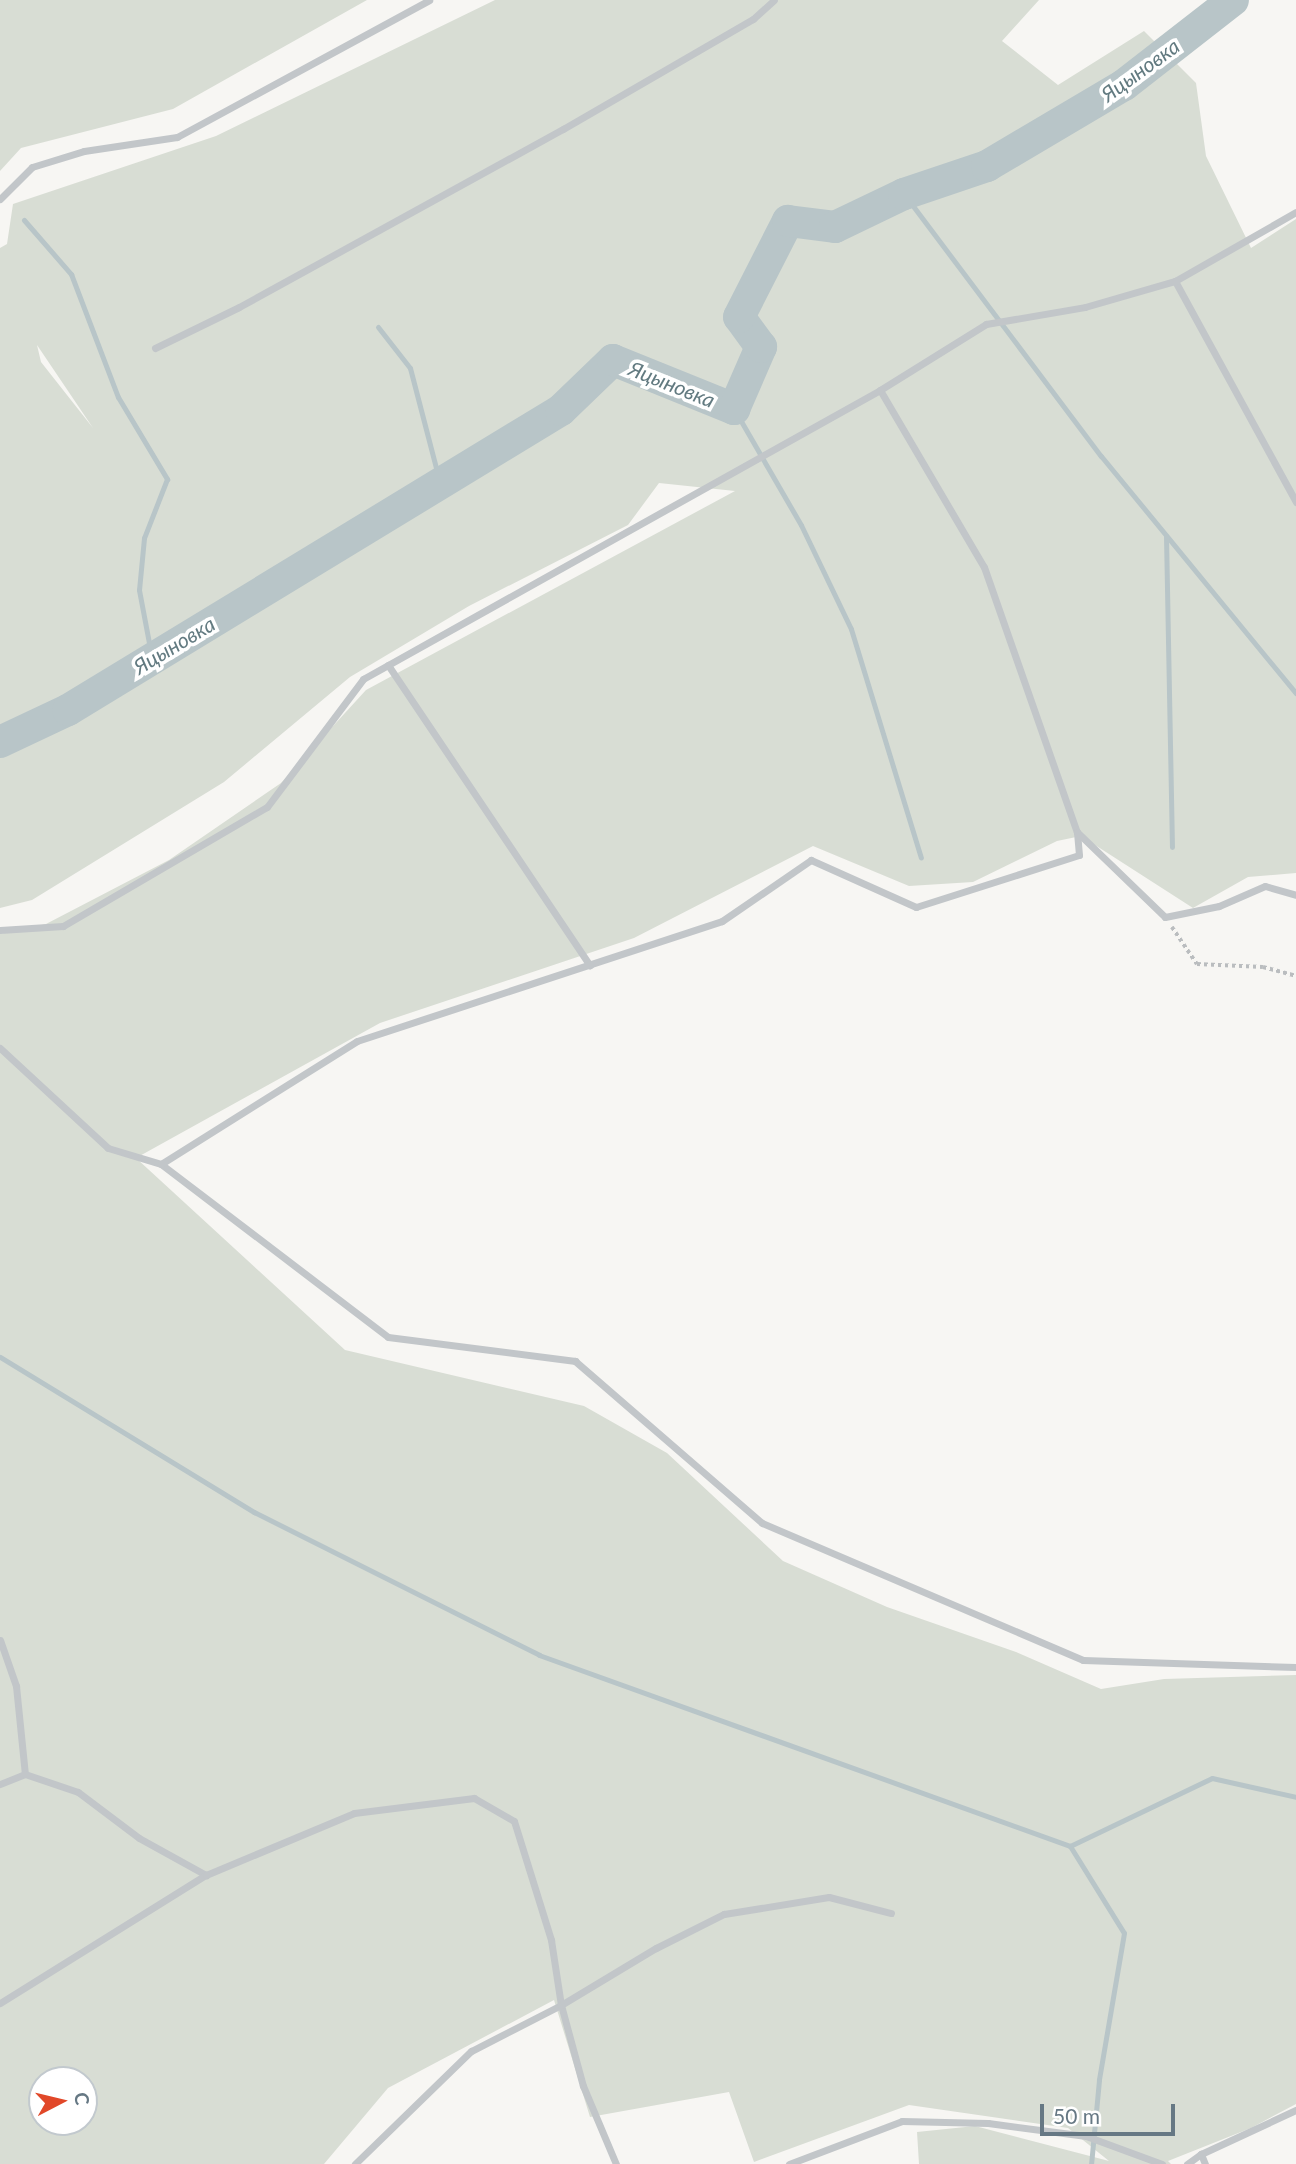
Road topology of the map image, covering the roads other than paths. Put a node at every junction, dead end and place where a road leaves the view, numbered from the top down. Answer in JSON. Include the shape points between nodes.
{"nodes":[{"id":1,"x":429,"y":0,"type":"edge"},
{"id":2,"x":774,"y":0,"type":"edge"},
{"id":3,"x":0,"y":199,"type":"edge"},
{"id":4,"x":1296,"y":212,"type":"edge"},
{"id":5,"x":1175,"y":281,"type":"junction"},
{"id":6,"x":155,"y":348,"type":"dead end"},
{"id":7,"x":880,"y":390,"type":"junction"},
{"id":8,"x":1296,"y":502,"type":"edge"},
{"id":9,"x":388,"y":665,"type":"junction"},
{"id":10,"x":1077,"y":832,"type":"junction"},
{"id":11,"x":1296,"y":895,"type":"edge"},
{"id":12,"x":0,"y":930,"type":"edge"},
{"id":13,"x":590,"y":966,"type":"junction"},
{"id":14,"x":0,"y":1048,"type":"edge"},
{"id":15,"x":161,"y":1164,"type":"junction"},
{"id":16,"x":0,"y":1640,"type":"edge"},
{"id":17,"x":1296,"y":1667,"type":"edge"},
{"id":18,"x":25,"y":1774,"type":"junction"},
{"id":19,"x":0,"y":1784,"type":"edge"},
{"id":20,"x":206,"y":1875,"type":"junction"},
{"id":21,"x":891,"y":1913,"type":"dead end"},
{"id":22,"x":0,"y":2003,"type":"edge"},
{"id":23,"x":561,"y":2005,"type":"junction"},
{"id":24,"x":1296,"y":2110,"type":"edge"},
{"id":25,"x":1201,"y":2154,"type":"junction"},
{"id":26,"x":355,"y":2164,"type":"edge"},
{"id":27,"x":616,"y":2164,"type":"edge"},
{"id":28,"x":789,"y":2164,"type":"edge"},
{"id":29,"x":1162,"y":2164,"type":"edge"},
{"id":30,"x":1186,"y":2164,"type":"edge"},
{"id":31,"x":1205,"y":2164,"type":"edge"}],
"edges":[{"from":1,"to":3,"type":"lane","via":[[177,137],[84,151],[32,167]]},
{"from":2,"to":6,"type":"lane","via":[[752,19],[563,129],[239,307]]},
{"from":4,"to":5,"type":"lane"},
{"from":5,"to":7,"type":"lane","via":[[1085,307],[988,324]]},
{"from":5,"to":8,"type":"lane"},
{"from":7,"to":9,"type":"lane"},
{"from":7,"to":10,"type":"lane","via":[[984,567]]},
{"from":9,"to":12,"type":"lane","via":[[363,679],[267,807],[63,926]]},
{"from":9,"to":13,"type":"lane"},
{"from":10,"to":11,"type":"lane","via":[[1165,916],[1219,906],[1265,886]]},
{"from":10,"to":13,"type":"lane","via":[[1079,855],[916,907],[811,860],[722,921]]},
{"from":13,"to":15,"type":"lane","via":[[357,1041]]},
{"from":14,"to":15,"type":"lane","via":[[108,1147]]},
{"from":15,"to":17,"type":"lane","via":[[388,1337],[575,1360],[762,1523],[1083,1660]]},
{"from":16,"to":18,"type":"lane","via":[[16,1686]]},
{"from":18,"to":19,"type":"lane"},
{"from":18,"to":20,"type":"lane","via":[[78,1792],[139,1838]]},
{"from":20,"to":22,"type":"lane"},
{"from":20,"to":23,"type":"lane","via":[[354,1812],[474,1798],[514,1821],[551,1940]]},
{"from":21,"to":23,"type":"lane","via":[[829,1897],[724,1914]]},
{"from":23,"to":26,"type":"lane","via":[[471,2051]]},
{"from":23,"to":27,"type":"lane","via":[[583,2086]]},
{"from":24,"to":25,"type":"lane"},
{"from":25,"to":30,"type":"lane"},
{"from":25,"to":31,"type":"lane"},
{"from":28,"to":29,"type":"lane","via":[[901,2121],[988,2123],[1086,2136]]}]}
